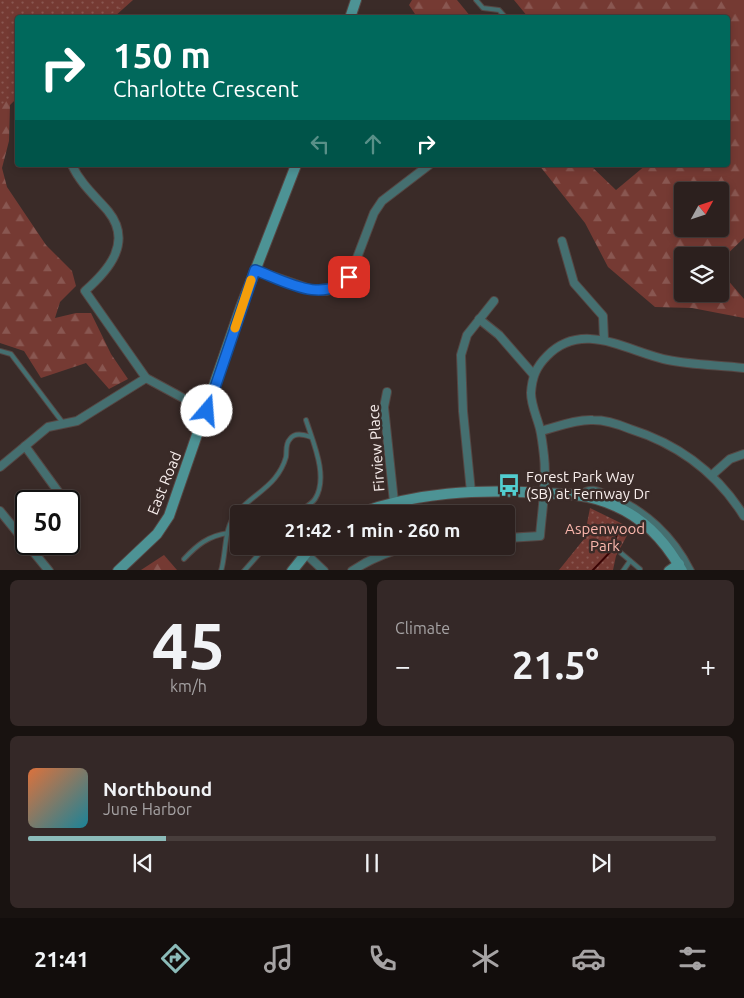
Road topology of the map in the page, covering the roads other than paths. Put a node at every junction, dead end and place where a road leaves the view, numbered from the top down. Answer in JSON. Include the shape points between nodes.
{"nodes":[{"id":1,"x":356,"y":0,"type":"edge"},
{"id":2,"x":476,"y":0,"type":"edge"},
{"id":3,"x":351,"y":15,"type":"edge"},
{"id":4,"x":503,"y":15,"type":"edge"},
{"id":5,"x":73,"y":167,"type":"edge"},
{"id":6,"x":295,"y":167,"type":"edge"},
{"id":7,"x":426,"y":167,"type":"edge"},
{"id":8,"x":562,"y":241,"type":"dead end"},
{"id":9,"x":255,"y":270,"type":"junction"},
{"id":10,"x":494,"y":301,"type":"dead end"},
{"id":11,"x":479,"y":319,"type":"junction"},
{"id":12,"x":604,"y":339,"type":"junction"},
{"id":13,"x":0,"y":351,"type":"edge"},
{"id":14,"x":744,"y":368,"type":"edge"},
{"id":15,"x":533,"y":374,"type":"junction"},
{"id":16,"x":146,"y":378,"type":"junction"},
{"id":17,"x":387,"y":392,"type":"dead end"},
{"id":18,"x":207,"y":411,"type":"junction"},
{"id":19,"x":306,"y":420,"type":"dead end"},
{"id":20,"x":63,"y":423,"type":"junction"},
{"id":21,"x":541,"y":431,"type":"junction"},
{"id":22,"x":311,"y":436,"type":"junction"},
{"id":23,"x":25,"y":446,"type":"junction"},
{"id":24,"x":744,"y":454,"type":"edge"},
{"id":25,"x":0,"y":466,"type":"edge"},
{"id":26,"x":712,"y":475,"type":"junction"},
{"id":27,"x":57,"y":490,"type":"edge"},
{"id":28,"x":471,"y":492,"type":"junction"},
{"id":29,"x":543,"y":493,"type":"junction"},
{"id":30,"x":581,"y":495,"type":"junction"},
{"id":31,"x":394,"y":502,"type":"junction"},
{"id":32,"x":308,"y":505,"type":"edge"},
{"id":33,"x":385,"y":505,"type":"edge"},
{"id":34,"x":0,"y":511,"type":"edge"},
{"id":35,"x":744,"y":516,"type":"edge"},
{"id":36,"x":15,"y":529,"type":"edge"},
{"id":37,"x":228,"y":533,"type":"junction"},
{"id":38,"x":515,"y":537,"type":"edge"},
{"id":39,"x":621,"y":553,"type":"dead end"},
{"id":40,"x":37,"y":555,"type":"edge"},
{"id":41,"x":258,"y":555,"type":"edge"},
{"id":42,"x":305,"y":555,"type":"edge"},
{"id":43,"x":313,"y":555,"type":"edge"},
{"id":44,"x":381,"y":555,"type":"edge"},
{"id":45,"x":184,"y":559,"type":"dead end"},
{"id":46,"x":630,"y":561,"type":"junction"},
{"id":47,"x":681,"y":567,"type":"edge"},
{"id":48,"x":640,"y":569,"type":"edge"},
{"id":49,"x":49,"y":570,"type":"edge"},
{"id":50,"x":118,"y":570,"type":"edge"},
{"id":51,"x":221,"y":570,"type":"edge"},
{"id":52,"x":244,"y":570,"type":"edge"},
{"id":53,"x":292,"y":570,"type":"edge"},
{"id":54,"x":324,"y":570,"type":"edge"},
{"id":55,"x":352,"y":570,"type":"edge"},
{"id":56,"x":623,"y":570,"type":"edge"},
{"id":57,"x":669,"y":570,"type":"edge"},
{"id":58,"x":690,"y":570,"type":"edge"}],
"edges":[{"from":1,"to":3,"type":"main road"},
{"from":2,"to":4,"type":"lane","via":[[482,8],[499,10]]},
{"from":5,"to":16,"type":"street","via":[[111,216],[118,236],[111,265],[86,291]]},
{"from":6,"to":9,"type":"main road","name":"East Road"},
{"from":7,"to":9,"type":"street","via":[[382,200],[352,271],[338,286],[327,291],[313,290]]},
{"from":8,"to":12,"type":"street","via":[[574,282],[603,316]]},
{"from":9,"to":18,"type":"main road","name":"East Road"},
{"from":10,"to":11,"type":"street"},
{"from":11,"to":15,"type":"street","via":[[499,335]]},
{"from":11,"to":28,"type":"street","via":[[465,338],[460,359]]},
{"from":12,"to":14,"type":"street","via":[[646,355],[670,360]]},
{"from":12,"to":15,"type":"street","via":[[582,338],[566,342],[550,352]]},
{"from":13,"to":20,"type":"lane","via":[[11,354]]},
{"from":15,"to":21,"type":"street","via":[[532,404]]},
{"from":16,"to":18,"type":"street"},
{"from":16,"to":20,"type":"street","via":[[77,421]]},
{"from":17,"to":31,"type":"street","name":"Firview Place","via":[[384,407]]},
{"from":18,"to":50,"type":"main road","name":"East Road","via":[[169,516],[157,534]]},
{"from":19,"to":22,"type":"lane"},
{"from":20,"to":23,"type":"street","via":[[48,427]]},
{"from":21,"to":26,"type":"street","via":[[578,421],[605,420],[653,437],[687,455]]},
{"from":21,"to":29,"type":"street"},
{"from":22,"to":32,"type":"lane","via":[[319,461],[320,489]]},
{"from":22,"to":37,"type":"lane","via":[[297,434],[290,437],[286,458],[276,476],[259,495],[240,509]]},
{"from":23,"to":25,"type":"street"},
{"from":23,"to":27,"type":"street"},
{"from":24,"to":26,"type":"street","via":[[730,459]]},
{"from":26,"to":35,"type":"street","via":[[732,496]]},
{"from":28,"to":29,"type":"main road"},
{"from":28,"to":31,"type":"main road"},
{"from":29,"to":30,"type":"main road"},
{"from":29,"to":38,"type":"street","via":[[540,536]]},
{"from":30,"to":47,"type":"main road","via":[[616,506],[640,520],[664,542]]},
{"from":30,"to":58,"type":"street","via":[[593,490],[642,513],[671,540]]},
{"from":31,"to":33,"type":"main road"},
{"from":34,"to":36,"type":"street"},
{"from":37,"to":45,"type":"lane","via":[[213,535]]},
{"from":37,"to":51,"type":"lane"},
{"from":39,"to":46,"type":"lane"},
{"from":40,"to":49,"type":"street"},
{"from":41,"to":52,"type":"lane"},
{"from":42,"to":53,"type":"main road"},
{"from":43,"to":54,"type":"street"},
{"from":44,"to":55,"type":"street"},
{"from":46,"to":48,"type":"lane"},
{"from":46,"to":56,"type":"lane"},
{"from":47,"to":57,"type":"main road"}]}
